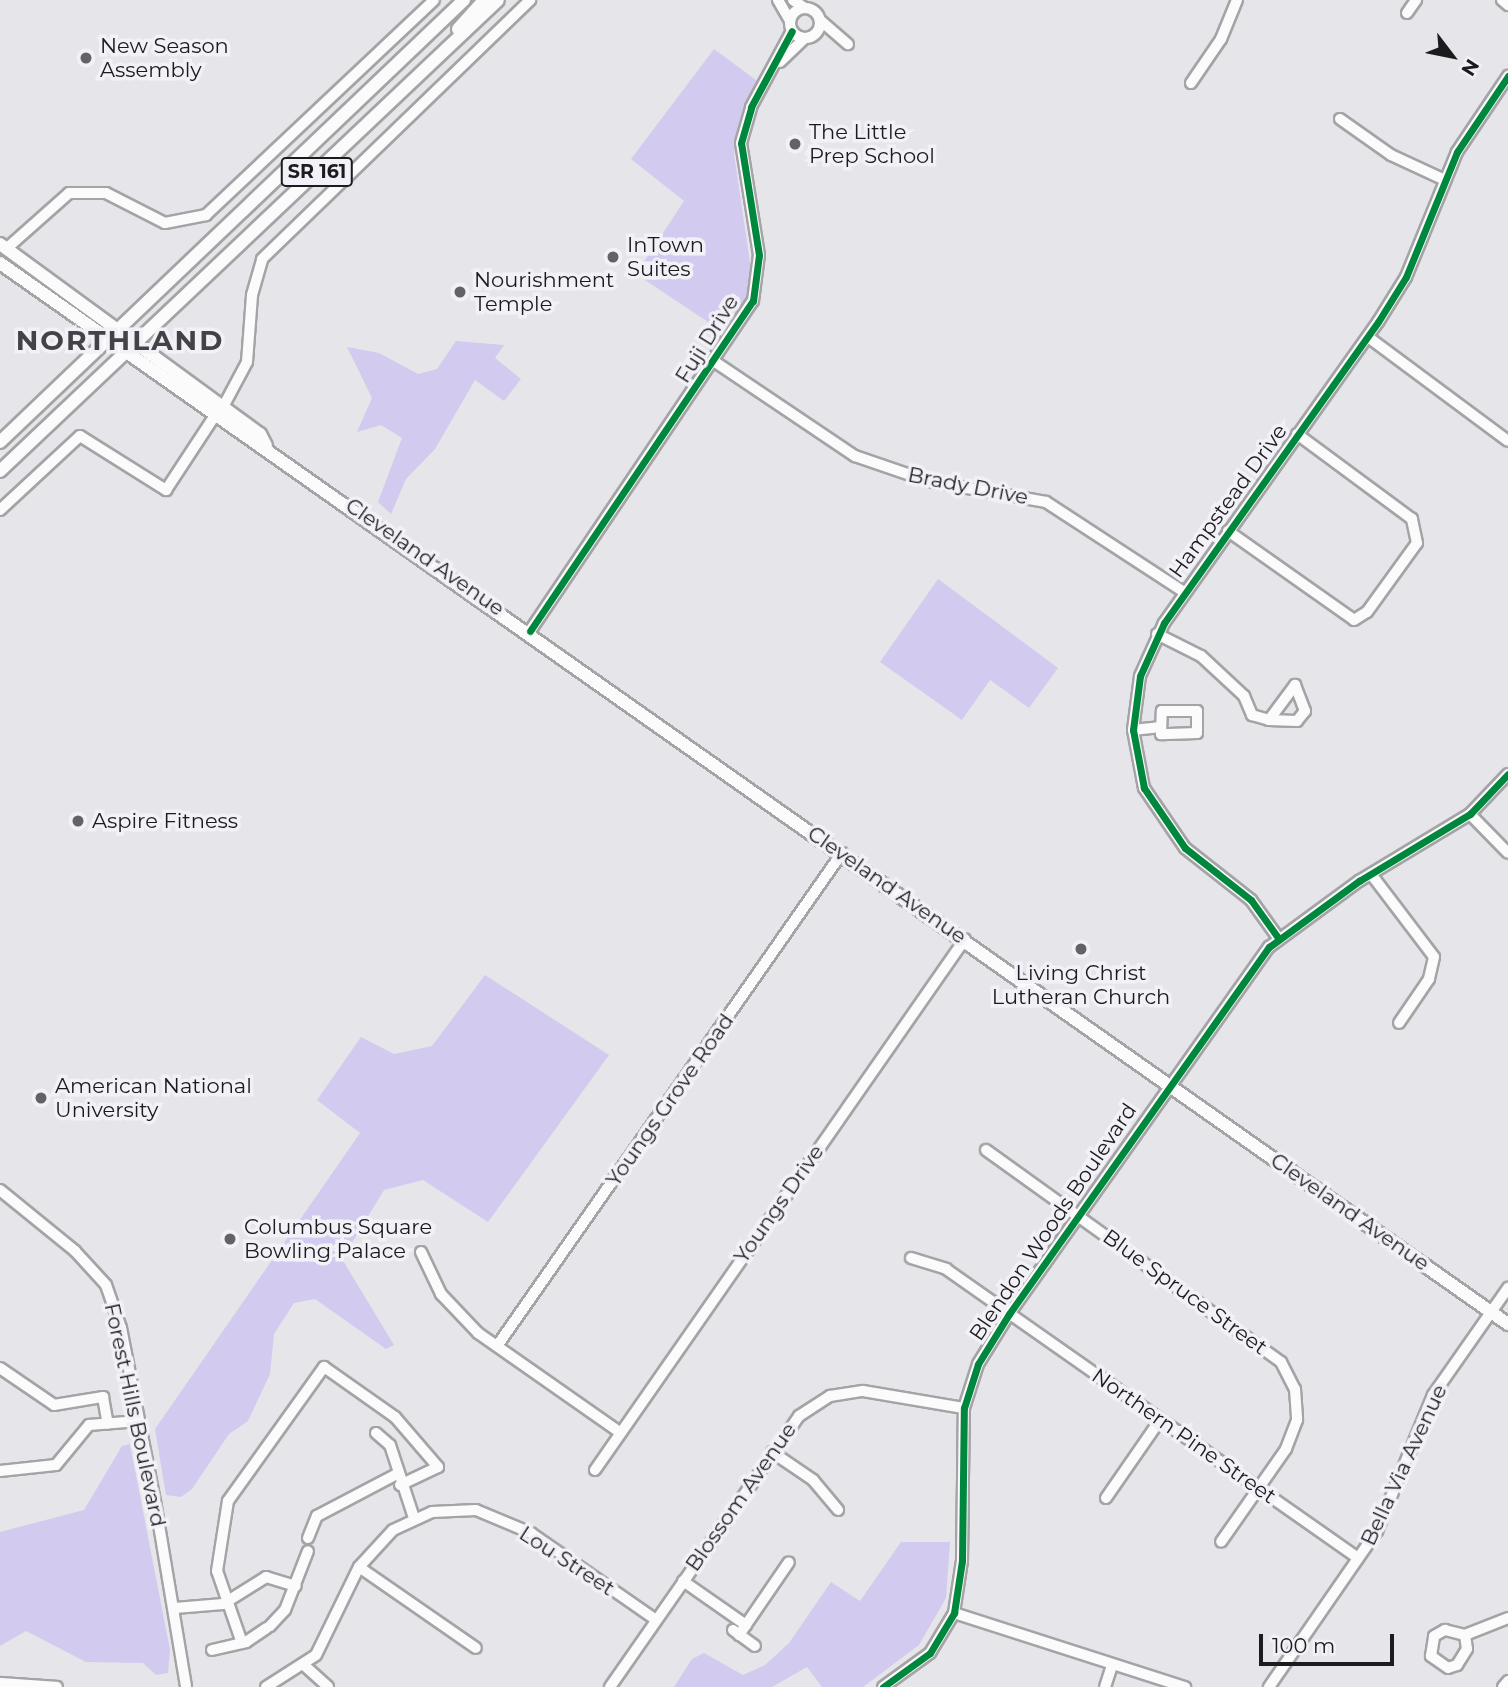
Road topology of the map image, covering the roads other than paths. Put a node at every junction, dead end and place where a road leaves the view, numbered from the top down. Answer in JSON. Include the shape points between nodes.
{"nodes":[{"id":1,"x":434,"y":0,"type":"edge"},
{"id":2,"x":464,"y":0,"type":"edge"},
{"id":3,"x":484,"y":0,"type":"edge"},
{"id":4,"x":498,"y":0,"type":"edge"},
{"id":5,"x":530,"y":0,"type":"edge"},
{"id":6,"x":778,"y":0,"type":"edge"},
{"id":7,"x":793,"y":0,"type":"edge"},
{"id":8,"x":1237,"y":0,"type":"edge"},
{"id":9,"x":1416,"y":0,"type":"edge"},
{"id":10,"x":1502,"y":0,"type":"edge"},
{"id":11,"x":1508,"y":5,"type":"edge"},
{"id":12,"x":805,"y":8,"type":"junction"},
{"id":13,"x":1407,"y":13,"type":"dead end"},
{"id":14,"x":821,"y":20,"type":"junction"},
{"id":15,"x":791,"y":26,"type":"junction"},
{"id":16,"x":817,"y":34,"type":"junction"},
{"id":17,"x":838,"y":35,"type":"junction"},
{"id":18,"x":804,"y":39,"type":"junction"},
{"id":19,"x":848,"y":44,"type":"dead end"},
{"id":20,"x":780,"y":62,"type":"junction"},
{"id":21,"x":427,"y":68,"type":"junction"},
{"id":22,"x":1508,"y":76,"type":"edge"},
{"id":23,"x":1191,"y":83,"type":"dead end"},
{"id":24,"x":1340,"y":119,"type":"dead end"},
{"id":25,"x":1445,"y":180,"type":"junction"},
{"id":26,"x":3,"y":246,"type":"edge"},
{"id":27,"x":0,"y":262,"type":"edge"},
{"id":28,"x":117,"y":330,"type":"junction"},
{"id":29,"x":1368,"y":337,"type":"junction"},
{"id":30,"x":106,"y":340,"type":"junction"},
{"id":31,"x":135,"y":343,"type":"junction"},
{"id":32,"x":124,"y":353,"type":"junction"},
{"id":33,"x":715,"y":362,"type":"junction"},
{"id":34,"x":218,"y":412,"type":"junction"},
{"id":35,"x":1297,"y":434,"type":"junction"},
{"id":36,"x":0,"y":442,"type":"edge"},
{"id":37,"x":1508,"y":442,"type":"edge"},
{"id":38,"x":0,"y":471,"type":"edge"},
{"id":39,"x":0,"y":510,"type":"edge"},
{"id":40,"x":1228,"y":531,"type":"junction"},
{"id":41,"x":1184,"y":592,"type":"junction"},
{"id":42,"x":530,"y":631,"type":"junction"},
{"id":43,"x":1157,"y":634,"type":"junction"},
{"id":44,"x":1269,"y":720,"type":"dead end"},
{"id":45,"x":1161,"y":727,"type":"dead end"},
{"id":46,"x":1133,"y":730,"type":"junction"},
{"id":47,"x":1508,"y":774,"type":"edge"},
{"id":48,"x":1470,"y":814,"type":"junction"},
{"id":49,"x":842,"y":853,"type":"junction"},
{"id":50,"x":1508,"y":853,"type":"edge"},
{"id":51,"x":1371,"y":874,"type":"junction"},
{"id":52,"x":965,"y":939,"type":"junction"},
{"id":53,"x":1279,"y":939,"type":"junction"},
{"id":54,"x":1399,"y":1023,"type":"dead end"},
{"id":55,"x":1170,"y":1084,"type":"junction"},
{"id":56,"x":986,"y":1150,"type":"dead end"},
{"id":57,"x":0,"y":1190,"type":"edge"},
{"id":58,"x":1077,"y":1215,"type":"junction"},
{"id":59,"x":421,"y":1252,"type":"dead end"},
{"id":60,"x":911,"y":1258,"type":"dead end"},
{"id":61,"x":1508,"y":1288,"type":"edge"},
{"id":62,"x":1490,"y":1312,"type":"junction"},
{"id":63,"x":1009,"y":1314,"type":"junction"},
{"id":64,"x":1508,"y":1324,"type":"edge"},
{"id":65,"x":497,"y":1346,"type":"junction"},
{"id":66,"x":0,"y":1368,"type":"edge"},
{"id":67,"x":964,"y":1408,"type":"junction"},
{"id":68,"x":1160,"y":1420,"type":"junction"},
{"id":69,"x":139,"y":1421,"type":"junction"},
{"id":70,"x":108,"y":1424,"type":"junction"},
{"id":71,"x":376,"y":1433,"type":"dead end"},
{"id":72,"x":621,"y":1433,"type":"junction"},
{"id":73,"x":772,"y":1452,"type":"junction"},
{"id":74,"x":595,"y":1470,"type":"dead end"},
{"id":75,"x":0,"y":1471,"type":"edge"},
{"id":76,"x":398,"y":1480,"type":"junction"},
{"id":77,"x":1259,"y":1489,"type":"junction"},
{"id":78,"x":1106,"y":1498,"type":"dead end"},
{"id":79,"x":838,"y":1510,"type":"dead end"},
{"id":80,"x":414,"y":1518,"type":"junction"},
{"id":81,"x":307,"y":1538,"type":"dead end"},
{"id":82,"x":1221,"y":1542,"type":"dead end"},
{"id":83,"x":308,"y":1551,"type":"dead end"},
{"id":84,"x":1358,"y":1558,"type":"junction"},
{"id":85,"x":789,"y":1562,"type":"dead end"},
{"id":86,"x":359,"y":1567,"type":"junction"},
{"id":87,"x":683,"y":1581,"type":"junction"},
{"id":88,"x":296,"y":1586,"type":"junction"},
{"id":89,"x":226,"y":1603,"type":"junction"},
{"id":90,"x":176,"y":1608,"type":"junction"},
{"id":91,"x":954,"y":1613,"type":"junction"},
{"id":92,"x":1508,"y":1618,"type":"edge"},
{"id":93,"x":656,"y":1620,"type":"junction"},
{"id":94,"x":746,"y":1625,"type":"junction"},
{"id":95,"x":1465,"y":1635,"type":"dead end"},
{"id":96,"x":242,"y":1643,"type":"junction"},
{"id":97,"x":755,"y":1646,"type":"dead end"},
{"id":98,"x":476,"y":1648,"type":"dead end"},
{"id":99,"x":212,"y":1650,"type":"dead end"},
{"id":100,"x":1112,"y":1665,"type":"junction"},
{"id":101,"x":305,"y":1666,"type":"junction"},
{"id":102,"x":1508,"y":1681,"type":"edge"},
{"id":103,"x":0,"y":1683,"type":"edge"},
{"id":104,"x":57,"y":1687,"type":"edge"},
{"id":105,"x":186,"y":1687,"type":"edge"},
{"id":106,"x":266,"y":1687,"type":"edge"},
{"id":107,"x":328,"y":1687,"type":"edge"},
{"id":108,"x":610,"y":1687,"type":"edge"},
{"id":109,"x":883,"y":1687,"type":"edge"},
{"id":110,"x":1104,"y":1687,"type":"edge"},
{"id":111,"x":1185,"y":1687,"type":"edge"},
{"id":112,"x":1269,"y":1687,"type":"edge"},
{"id":113,"x":1503,"y":1687,"type":"edge"}],
"edges":[{"from":1,"to":26,"type":"street","via":[[206,215],[165,223],[106,193],[69,193]]},
{"from":2,"to":28,"type":"main road","number":"SR 161"},
{"from":3,"to":21,"type":"main road"},
{"from":4,"to":21,"type":"main road","number":"SR 161"},
{"from":5,"to":34,"type":"street","via":[[262,259],[252,295],[247,362]]},
{"from":6,"to":15,"type":"street"},
{"from":7,"to":12,"type":"street"},
{"from":8,"to":23,"type":"street","via":[[1221,39]]},
{"from":9,"to":13,"type":"street"},
{"from":10,"to":11,"type":"street"},
{"from":12,"to":14,"type":"street"},
{"from":12,"to":15,"type":"street"},
{"from":14,"to":16,"type":"street"},
{"from":14,"to":17,"type":"street"},
{"from":15,"to":18,"type":"street"},
{"from":15,"to":20,"type":"street","name":"Fuji Drive"},
{"from":16,"to":17,"type":"street"},
{"from":16,"to":18,"type":"street"},
{"from":17,"to":19,"type":"street"},
{"from":18,"to":20,"type":"street","name":"Fuji Drive"},
{"from":20,"to":33,"type":"street","name":"Fuji Drive","via":[[751,107],[741,143],[759,255],[753,301]]},
{"from":21,"to":31,"type":"main road","number":"SR 161"},
{"from":22,"to":25,"type":"street","name":"Hampstead Drive"},
{"from":24,"to":25,"type":"street","via":[[1391,155]]},
{"from":25,"to":29,"type":"street","name":"Hampstead Drive","via":[[1406,277]]},
{"from":26,"to":28,"type":"main road","name":"Cleveland Avenue"},
{"from":27,"to":30,"type":"main road","name":"Cleveland Avenue"},
{"from":28,"to":30,"type":"main road","number":"SR 161"},
{"from":28,"to":31,"type":"main road","name":"Cleveland Avenue"},
{"from":29,"to":35,"type":"street","name":"Hampstead Drive"},
{"from":29,"to":37,"type":"street"},
{"from":30,"to":32,"type":"main road","name":"Cleveland Avenue"},
{"from":30,"to":36,"type":"main road","number":"SR 161"},
{"from":31,"to":32,"type":"main road","number":"SR 161"},
{"from":31,"to":34,"type":"main road","name":"Cleveland Avenue"},
{"from":32,"to":34,"type":"main road","name":"Cleveland Avenue"},
{"from":32,"to":38,"type":"main road","number":"SR 161"},
{"from":33,"to":41,"type":"street","name":"Brady Drive","via":[[855,456],[928,481],[1046,502]]},
{"from":33,"to":42,"type":"street","name":"Fuji Drive"},
{"from":34,"to":39,"type":"street","via":[[166,490],[97,442],[80,436]]},
{"from":34,"to":42,"type":"main road","name":"Cleveland Avenue","via":[[251,443],[266,446]]},
{"from":35,"to":40,"type":"street","name":"Hampstead Drive"},
{"from":35,"to":40,"type":"street","via":[[1419,530],[1417,543],[1381,593],[1354,620]]},
{"from":40,"to":41,"type":"street","name":"Hampstead Drive"},
{"from":41,"to":43,"type":"street","name":"Hampstead Drive"},
{"from":42,"to":49,"type":"main road","name":"Cleveland Avenue"},
{"from":43,"to":44,"type":"street","via":[[1201,656],[1244,696],[1252,715]]},
{"from":43,"to":46,"type":"street","name":"Hampstead Drive","via":[[1140,676]]},
{"from":45,"to":46,"type":"street"},
{"from":46,"to":53,"type":"street","name":"Hampstead Drive","via":[[1144,788],[1161,818],[1185,848],[1251,900]]},
{"from":47,"to":48,"type":"street","name":"Blendon Woods Boulevard"},
{"from":48,"to":50,"type":"street"},
{"from":48,"to":51,"type":"street","name":"Blendon Woods Boulevard"},
{"from":49,"to":52,"type":"main road","name":"Cleveland Avenue"},
{"from":49,"to":65,"type":"street","name":"Youngs Grove Road"},
{"from":51,"to":53,"type":"street","name":"Blendon Woods Boulevard"},
{"from":51,"to":54,"type":"street","via":[[1434,957],[1429,979]]},
{"from":52,"to":55,"type":"main road","name":"Cleveland Avenue"},
{"from":52,"to":72,"type":"street","name":"Youngs Drive"},
{"from":53,"to":55,"type":"street","name":"Blendon Woods Boulevard","via":[[1240,983]]},
{"from":55,"to":58,"type":"street","name":"Blendon Woods Boulevard"},
{"from":55,"to":62,"type":"main road","name":"Cleveland Avenue"},
{"from":56,"to":58,"type":"street","name":"Blue Spruce Street"},
{"from":57,"to":69,"type":"street","name":"Forest Hills Boulevard","via":[[75,1251],[106,1286]]},
{"from":58,"to":63,"type":"street","name":"Blendon Woods Boulevard"},
{"from":58,"to":77,"type":"street","name":"Blue Spruce Street","via":[[1281,1362],[1295,1389],[1297,1420],[1286,1449]]},
{"from":59,"to":65,"type":"street","via":[[441,1294]]},
{"from":60,"to":63,"type":"street","name":"Northern Pine Street","via":[[946,1269]]},
{"from":61,"to":62,"type":"street","name":"Bella Via Avenue"},
{"from":62,"to":64,"type":"main road","name":"Cleveland Avenue"},
{"from":62,"to":84,"type":"street","name":"Bella Via Avenue","via":[[1433,1395],[1377,1531]]},
{"from":63,"to":67,"type":"street","name":"Blendon Woods Boulevard","via":[[978,1364]]},
{"from":63,"to":68,"type":"street","name":"Northern Pine Street"},
{"from":65,"to":72,"type":"street"},
{"from":66,"to":70,"type":"street","via":[[54,1405],[103,1397]]},
{"from":67,"to":73,"type":"street","name":"Blossom Avenue","via":[[876,1392],[830,1396],[799,1416]]},
{"from":67,"to":91,"type":"street","name":"Blendon Woods Boulevard","via":[[962,1561]]},
{"from":68,"to":77,"type":"street","name":"Northern Pine Street"},
{"from":68,"to":78,"type":"street"},
{"from":69,"to":70,"type":"street"},
{"from":69,"to":90,"type":"street","name":"Forest Hills Boulevard"},
{"from":70,"to":75,"type":"street","via":[[89,1425],[60,1464]]},
{"from":71,"to":76,"type":"street","via":[[390,1445]]},
{"from":72,"to":74,"type":"street","name":"Youngs Drive"},
{"from":73,"to":79,"type":"street","via":[[813,1480]]},
{"from":73,"to":87,"type":"street","name":"Blossom Avenue"},
{"from":76,"to":80,"type":"street"},
{"from":76,"to":81,"type":"street","via":[[317,1516]]},
{"from":76,"to":89,"type":"street","via":[[438,1467],[395,1417],[324,1367],[229,1501],[216,1552]]},
{"from":77,"to":82,"type":"street","name":"Blue Spruce Street"},
{"from":77,"to":84,"type":"street","name":"Northern Pine Street"},
{"from":80,"to":86,"type":"street","name":"Lou Street","via":[[393,1530]]},
{"from":80,"to":93,"type":"street","name":"Lou Street","via":[[476,1510],[531,1533]]},
{"from":83,"to":88,"type":"street"},
{"from":84,"to":112,"type":"street","name":"Bella Via Avenue"},
{"from":85,"to":94,"type":"street"},
{"from":86,"to":98,"type":"street"},
{"from":86,"to":101,"type":"street","name":"Lou Street"},
{"from":87,"to":93,"type":"street","name":"Blossom Avenue"},
{"from":87,"to":94,"type":"street"},
{"from":88,"to":89,"type":"street","via":[[266,1577]]},
{"from":88,"to":96,"type":"street","via":[[269,1627]]},
{"from":89,"to":90,"type":"street"},
{"from":89,"to":96,"type":"street"},
{"from":90,"to":105,"type":"street","name":"Forest Hills Boulevard"},
{"from":91,"to":100,"type":"street"},
{"from":91,"to":109,"type":"street","name":"Blendon Woods Boulevard","via":[[930,1653]]},
{"from":92,"to":95,"type":"street"},
{"from":93,"to":108,"type":"street","name":"Blossom Avenue"},
{"from":94,"to":97,"type":"street","via":[[736,1633]]},
{"from":96,"to":99,"type":"street"},
{"from":100,"to":110,"type":"street"},
{"from":100,"to":111,"type":"street"},
{"from":101,"to":106,"type":"street"},
{"from":101,"to":107,"type":"street"},
{"from":102,"to":113,"type":"street"},
{"from":103,"to":104,"type":"street"}]}
